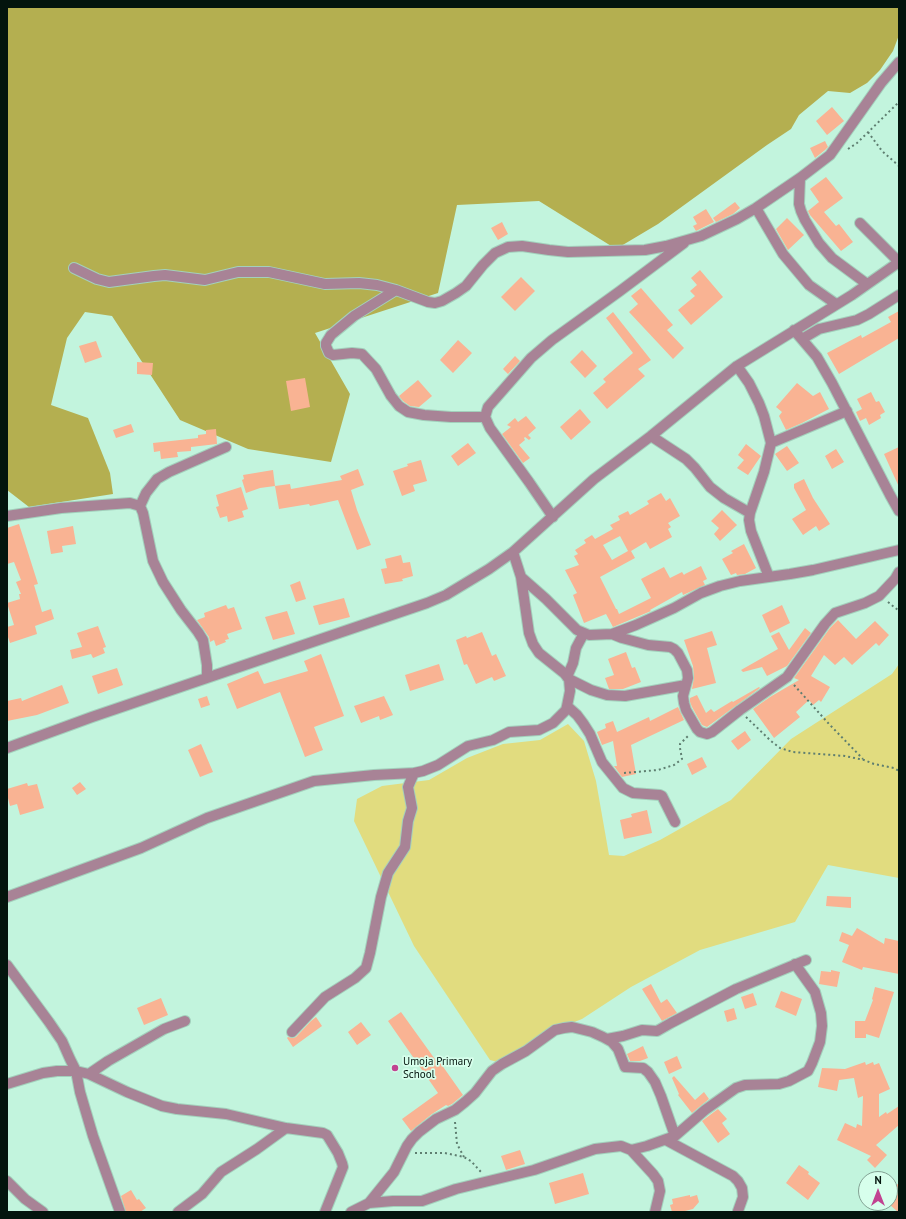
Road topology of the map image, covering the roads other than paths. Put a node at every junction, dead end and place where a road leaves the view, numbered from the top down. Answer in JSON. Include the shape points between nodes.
{"nodes":[{"id":1,"x":899,"y":62,"type":"edge"},
{"id":2,"x":800,"y":178,"type":"junction"},
{"id":3,"x":756,"y":208,"type":"junction"},
{"id":4,"x":860,"y":223,"type":"dead end"},
{"id":5,"x":689,"y":240,"type":"junction"},
{"id":6,"x":899,"y":262,"type":"edge"},
{"id":7,"x":74,"y":268,"type":"dead end"},
{"id":8,"x":867,"y":284,"type":"junction"},
{"id":9,"x":396,"y":290,"type":"junction"},
{"id":10,"x":899,"y":295,"type":"edge"},
{"id":11,"x":836,"y":304,"type":"junction"},
{"id":12,"x":794,"y":330,"type":"junction"},
{"id":13,"x":802,"y":339,"type":"junction"},
{"id":14,"x":737,"y":366,"type":"junction"},
{"id":15,"x":847,"y":411,"type":"junction"},
{"id":16,"x":485,"y":417,"type":"junction"},
{"id":17,"x":651,"y":436,"type":"junction"},
{"id":18,"x":771,"y":443,"type":"junction"},
{"id":19,"x":226,"y":447,"type":"dead end"},
{"id":20,"x":140,"y":506,"type":"junction"},
{"id":21,"x":899,"y":511,"type":"edge"},
{"id":22,"x":750,"y":514,"type":"junction"},
{"id":23,"x":7,"y":516,"type":"edge"},
{"id":24,"x":553,"y":517,"type":"junction"},
{"id":25,"x":899,"y":550,"type":"edge"},
{"id":26,"x":513,"y":552,"type":"junction"},
{"id":27,"x":899,"y":572,"type":"edge"},
{"id":28,"x":520,"y":577,"type":"junction"},
{"id":29,"x":769,"y":577,"type":"junction"},
{"id":30,"x":584,"y":633,"type":"junction"},
{"id":31,"x":612,"y":634,"type":"junction"},
{"id":32,"x":207,"y":678,"type":"junction"},
{"id":33,"x":568,"y":678,"type":"junction"},
{"id":34,"x":686,"y":685,"type":"junction"},
{"id":35,"x":567,"y":706,"type":"junction"},
{"id":36,"x":7,"y":748,"type":"edge"},
{"id":37,"x":414,"y":773,"type":"junction"},
{"id":38,"x":675,"y":822,"type":"dead end"},
{"id":39,"x":7,"y":897,"type":"edge"},
{"id":40,"x":806,"y":960,"type":"dead end"},
{"id":41,"x":795,"y":964,"type":"junction"},
{"id":42,"x":7,"y":965,"type":"edge"},
{"id":43,"x":185,"y":1021,"type":"dead end"},
{"id":44,"x":292,"y":1032,"type":"dead end"},
{"id":45,"x":607,"y":1039,"type":"junction"},
{"id":46,"x":76,"y":1071,"type":"junction"},
{"id":47,"x":89,"y":1074,"type":"junction"},
{"id":48,"x":7,"y":1084,"type":"edge"},
{"id":49,"x":286,"y":1128,"type":"junction"},
{"id":50,"x":671,"y":1138,"type":"junction"},
{"id":51,"x":631,"y":1150,"type":"junction"},
{"id":52,"x":7,"y":1181,"type":"edge"},
{"id":53,"x":369,"y":1203,"type":"junction"},
{"id":54,"x":43,"y":1212,"type":"edge"},
{"id":55,"x":120,"y":1212,"type":"edge"},
{"id":56,"x":178,"y":1212,"type":"edge"},
{"id":57,"x":325,"y":1212,"type":"edge"},
{"id":58,"x":351,"y":1212,"type":"edge"},
{"id":59,"x":655,"y":1212,"type":"edge"},
{"id":60,"x":738,"y":1212,"type":"edge"}],
"edges":[{"from":1,"to":2,"type":"street","via":[[830,155]]},
{"from":2,"to":3,"type":"street"},
{"from":2,"to":8,"type":"street","via":[[799,204],[805,220],[832,258]]},
{"from":3,"to":5,"type":"street"},
{"from":3,"to":11,"type":"street","via":[[783,254],[804,280]]},
{"from":4,"to":6,"type":"street"},
{"from":5,"to":9,"type":"street","via":[[645,250],[623,251],[568,252],[522,246],[508,247],[495,253],[466,286],[442,301],[428,302]]},
{"from":5,"to":16,"type":"street","via":[[531,358],[488,407]]},
{"from":6,"to":8,"type":"street"},
{"from":7,"to":9,"type":"street","via":[[97,280],[109,282],[165,275],[205,280],[251,271],[274,273],[324,284],[358,283]]},
{"from":8,"to":11,"type":"street"},
{"from":9,"to":16,"type":"street","via":[[354,316],[332,335],[326,343],[329,353],[364,355],[376,369],[391,396],[408,412],[467,418]]},
{"from":10,"to":13,"type":"street","via":[[856,320],[819,329]]},
{"from":11,"to":12,"type":"street"},
{"from":12,"to":13,"type":"street"},
{"from":12,"to":14,"type":"street"},
{"from":13,"to":15,"type":"street","via":[[817,358]]},
{"from":14,"to":17,"type":"street"},
{"from":14,"to":18,"type":"street","via":[[759,403]]},
{"from":15,"to":18,"type":"street"},
{"from":15,"to":21,"type":"street"},
{"from":16,"to":24,"type":"street","via":[[490,428]]},
{"from":17,"to":22,"type":"street","via":[[686,459],[710,488]]},
{"from":17,"to":24,"type":"street","via":[[594,479]]},
{"from":18,"to":22,"type":"street"},
{"from":19,"to":20,"type":"street","via":[[157,479]]},
{"from":20,"to":23,"type":"street","via":[[130,503],[68,507]]},
{"from":20,"to":32,"type":"street","via":[[153,561],[163,582],[203,640],[208,665]]},
{"from":22,"to":29,"type":"street","via":[[751,531]]},
{"from":24,"to":26,"type":"street"},
{"from":25,"to":29,"type":"street","via":[[813,570]]},
{"from":26,"to":28,"type":"street"},
{"from":26,"to":32,"type":"street","via":[[470,582],[427,603]]},
{"from":27,"to":34,"type":"street","via":[[879,596],[835,614],[787,677],[712,732],[703,734],[697,729],[686,710],[683,696]]},
{"from":28,"to":30,"type":"street"},
{"from":28,"to":33,"type":"street","via":[[533,644],[539,653]]},
{"from":29,"to":31,"type":"street","via":[[740,580],[720,586]]},
{"from":30,"to":31,"type":"street"},
{"from":30,"to":33,"type":"street","via":[[576,648]]},
{"from":31,"to":34,"type":"street","via":[[648,645],[674,649],[687,670]]},
{"from":32,"to":36,"type":"street"},
{"from":33,"to":34,"type":"street","via":[[607,695],[625,696]]},
{"from":33,"to":35,"type":"street","via":[[570,691]]},
{"from":35,"to":37,"type":"street","via":[[557,720],[547,726],[532,731],[509,732],[492,740],[473,744],[438,765]]},
{"from":35,"to":38,"type":"street","via":[[583,723],[602,762],[623,788],[640,795],[662,796]]},
{"from":37,"to":39,"type":"street","via":[[314,781],[207,818],[141,848]]},
{"from":37,"to":44,"type":"street","via":[[408,787],[412,808],[405,848],[388,873],[366,968],[325,997]]},
{"from":40,"to":41,"type":"street"},
{"from":41,"to":45,"type":"street","via":[[736,989],[657,1031],[642,1030]]},
{"from":41,"to":50,"type":"street","via":[[815,992],[821,1013],[820,1042],[808,1071],[779,1084],[745,1085],[736,1088]]},
{"from":42,"to":46,"type":"street","via":[[58,1035]]},
{"from":43,"to":47,"type":"street","via":[[164,1029]]},
{"from":45,"to":50,"type":"street","via":[[618,1049],[625,1067],[643,1068],[655,1082]]},
{"from":45,"to":53,"type":"street","via":[[572,1027],[555,1030],[526,1051],[502,1064],[455,1110],[436,1119],[412,1139],[394,1172]]},
{"from":46,"to":47,"type":"street"},
{"from":46,"to":48,"type":"street","via":[[43,1073]]},
{"from":46,"to":55,"type":"street","via":[[93,1136]]},
{"from":47,"to":49,"type":"street","via":[[162,1106],[226,1114]]},
{"from":49,"to":56,"type":"street","via":[[221,1172],[202,1194]]},
{"from":49,"to":57,"type":"street","via":[[323,1133],[338,1153],[343,1167]]},
{"from":50,"to":51,"type":"street"},
{"from":50,"to":60,"type":"street","via":[[738,1181],[743,1197]]},
{"from":51,"to":53,"type":"street","via":[[621,1146],[595,1149],[534,1170],[456,1189],[422,1201]]},
{"from":51,"to":59,"type":"street","via":[[658,1181],[660,1191]]},
{"from":52,"to":54,"type":"street"},
{"from":53,"to":58,"type":"street"}]}
